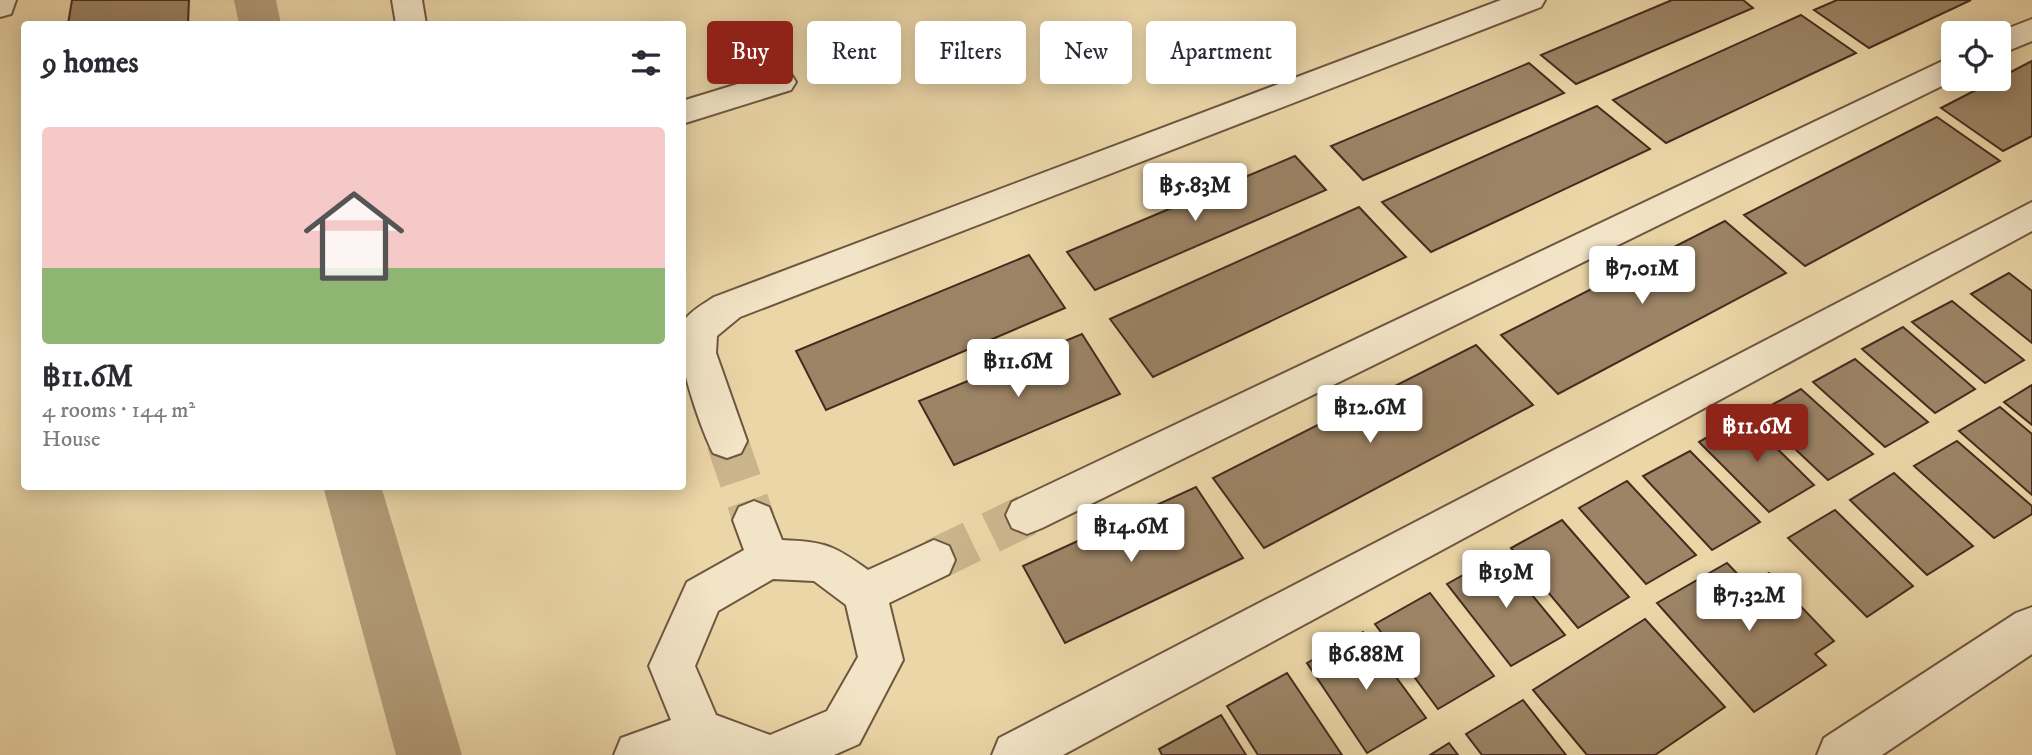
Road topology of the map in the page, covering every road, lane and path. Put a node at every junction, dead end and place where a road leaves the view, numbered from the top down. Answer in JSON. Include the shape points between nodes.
{"nodes":[{"id":1,"x":1,"y":0,"type":"edge"},
{"id":2,"x":407,"y":0,"type":"edge"},
{"id":3,"x":1530,"y":0,"type":"edge"},
{"id":4,"x":0,"y":7,"type":"edge"},
{"id":5,"x":410,"y":21,"type":"edge"},
{"id":6,"x":2032,"y":29,"type":"edge"},
{"id":7,"x":2011,"y":39,"type":"edge"},
{"id":8,"x":1941,"y":73,"type":"edge"},
{"id":9,"x":774,"y":84,"type":"edge"},
{"id":10,"x":686,"y":112,"type":"edge"},
{"id":11,"x":2032,"y":215,"type":"edge"},
{"id":12,"x":727,"y":441,"type":"tunnel mouth"},
{"id":13,"x":1027,"y":514,"type":"tunnel mouth"},
{"id":14,"x":934,"y":560,"type":"tunnel mouth"},
{"id":15,"x":865,"y":593,"type":"junction"},
{"id":16,"x":2032,"y":628,"type":"edge"},
{"id":17,"x":700,"y":733,"type":"junction"},
{"id":18,"x":638,"y":755,"type":"edge"},
{"id":19,"x":762,"y":755,"type":"edge"},
{"id":20,"x":777,"y":755,"type":"edge"},
{"id":21,"x":1016,"y":755,"type":"edge"},
{"id":22,"x":1841,"y":755,"type":"edge"}],
"edges":[{"from":1,"to":4,"type":"street"},
{"from":2,"to":5,"type":"street"},
{"from":3,"to":12,"type":"street","via":[[727,307],[699,329],[697,353]]},
{"from":6,"to":7,"type":"street"},
{"from":8,"to":13,"type":"street"},
{"from":9,"to":10,"type":"street"},
{"from":11,"to":21,"type":"street"},
{"from":14,"to":15,"type":"street"},
{"from":15,"to":17,"type":"street","via":[[822,562],[761,539],[702,597],[672,666]]},
{"from":15,"to":20,"type":"street","via":[[881,660],[843,727]]},
{"from":16,"to":22,"type":"street"},
{"from":17,"to":18,"type":"street"},
{"from":17,"to":19,"type":"street"}]}
